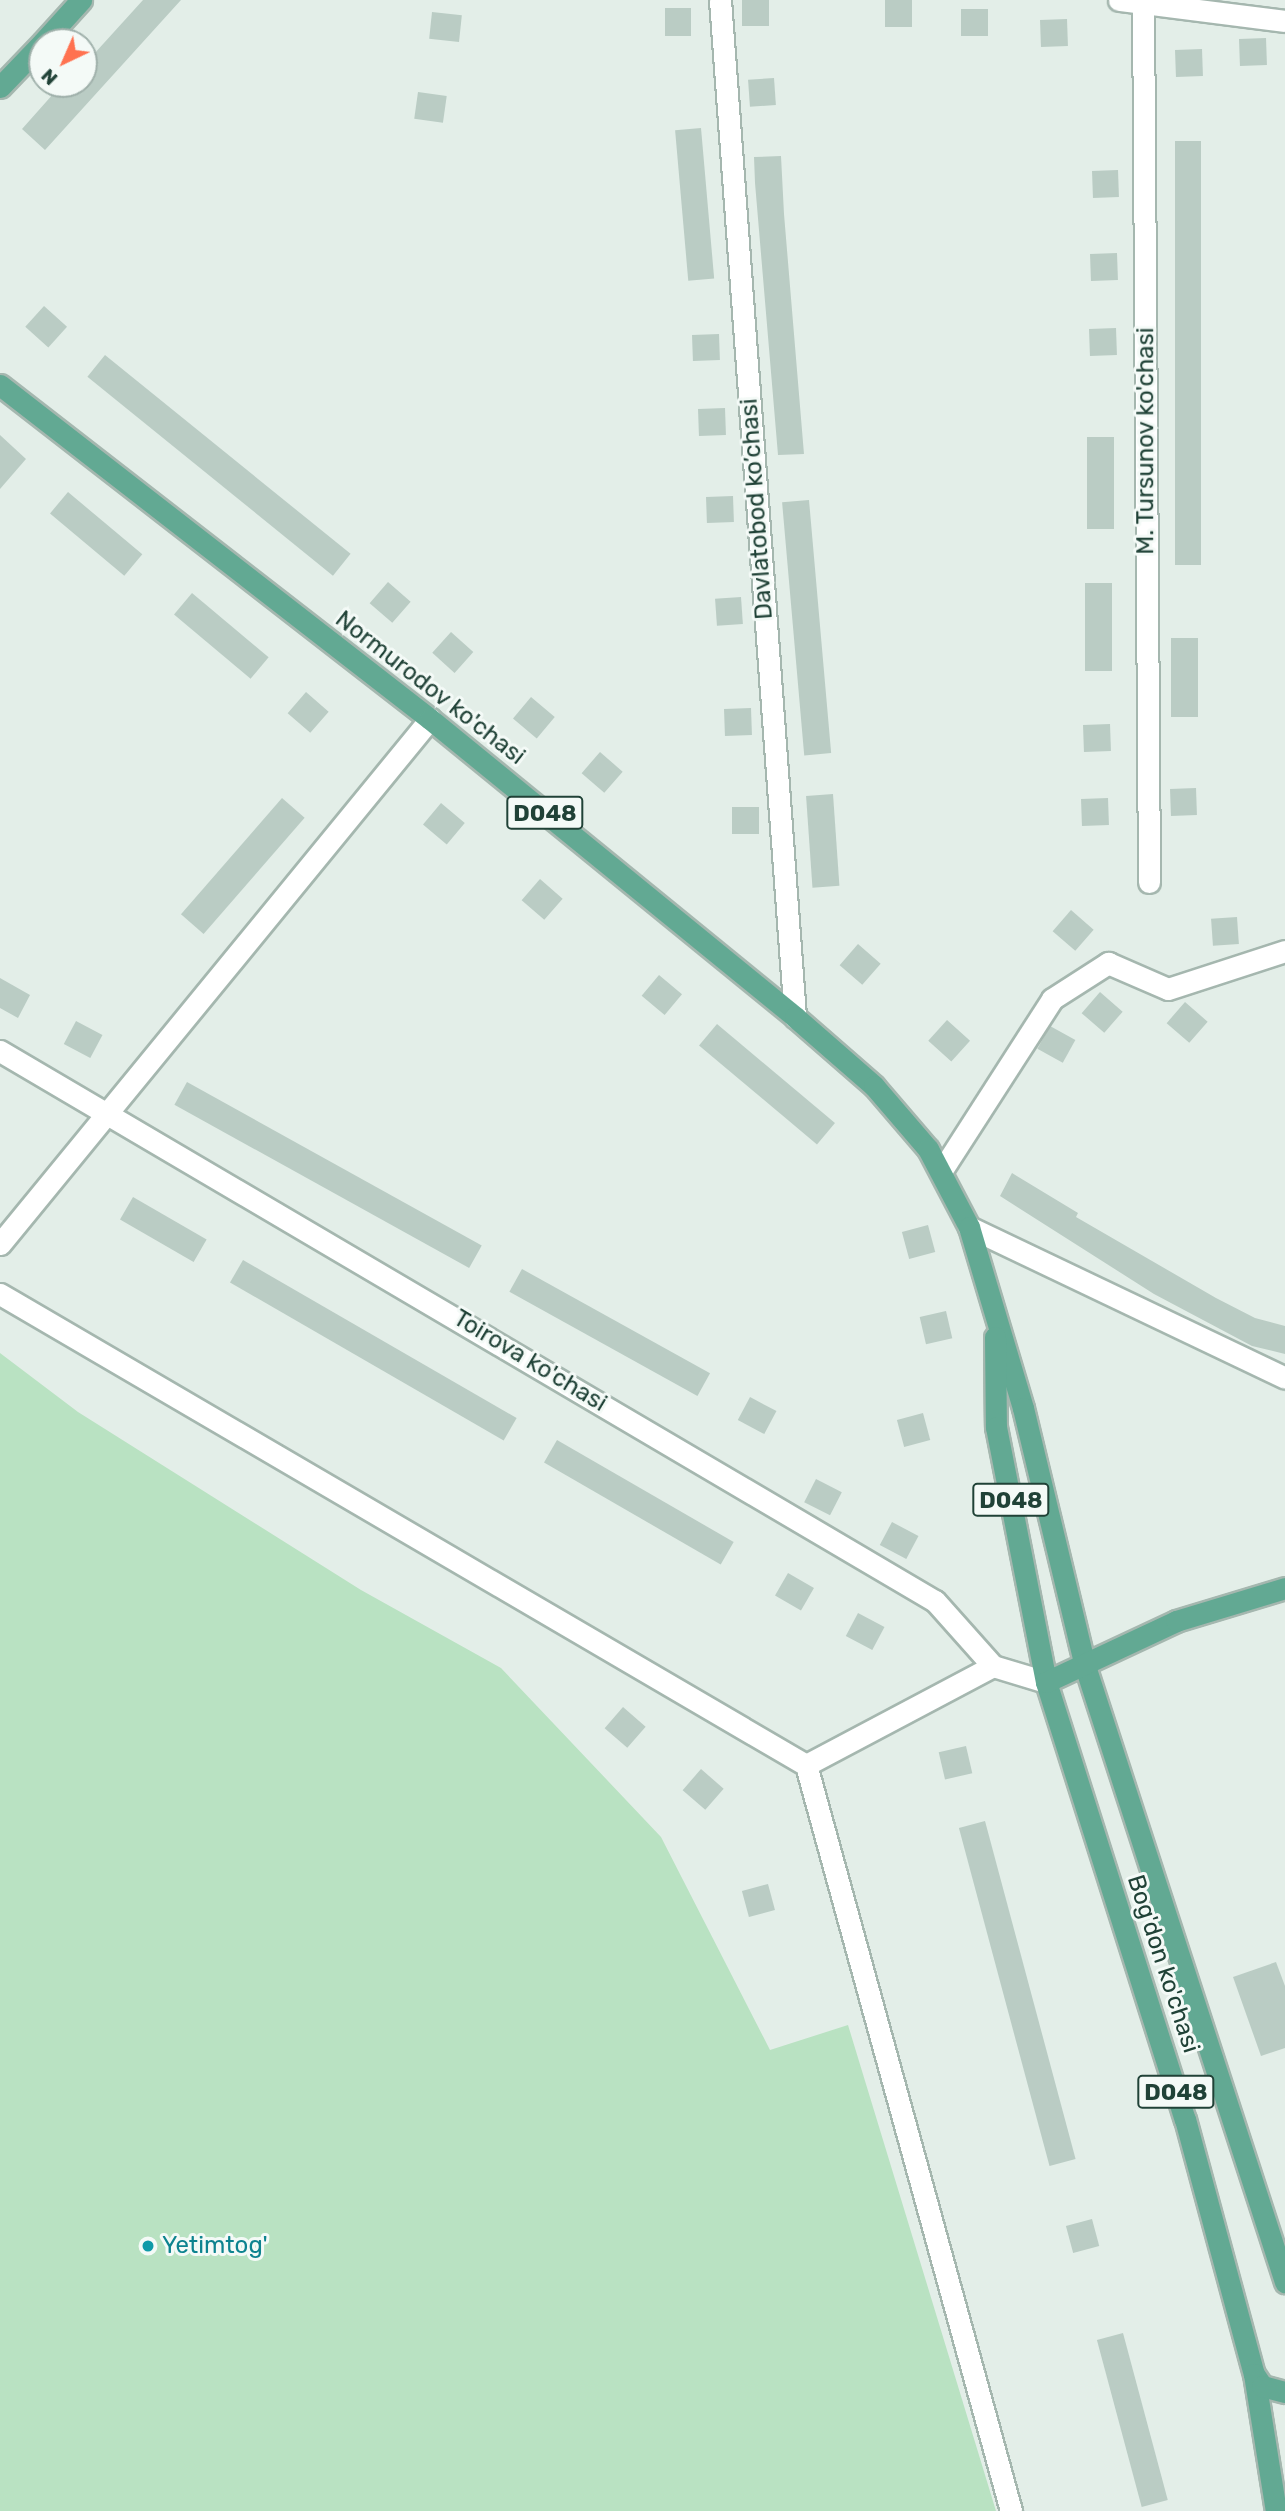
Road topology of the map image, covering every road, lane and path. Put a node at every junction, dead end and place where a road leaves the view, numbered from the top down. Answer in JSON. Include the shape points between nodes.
{"nodes":[{"id":1,"x":81,"y":0,"type":"edge"},
{"id":2,"x":720,"y":0,"type":"edge"},
{"id":3,"x":1119,"y":0,"type":"edge"},
{"id":4,"x":1143,"y":1,"type":"edge"},
{"id":5,"x":1285,"y":20,"type":"edge"},
{"id":6,"x":56,"y":28,"type":"edge"},
{"id":7,"x":28,"y":58,"type":"edge"},
{"id":8,"x":0,"y":87,"type":"edge"},
{"id":9,"x":0,"y":385,"type":"edge"},
{"id":10,"x":430,"y":719,"type":"junction"},
{"id":11,"x":1149,"y":882,"type":"dead end"},
{"id":12,"x":1285,"y":951,"type":"edge"},
{"id":13,"x":795,"y":1017,"type":"junction"},
{"id":14,"x":0,"y":1051,"type":"edge"},
{"id":15,"x":105,"y":1110,"type":"junction"},
{"id":16,"x":942,"y":1170,"type":"junction"},
{"id":17,"x":969,"y":1227,"type":"junction"},
{"id":18,"x":0,"y":1244,"type":"edge"},
{"id":19,"x":0,"y":1294,"type":"edge"},
{"id":20,"x":996,"y":1317,"type":"junction"},
{"id":21,"x":1285,"y":1378,"type":"edge"},
{"id":22,"x":1285,"y":1588,"type":"edge"},
{"id":23,"x":993,"y":1666,"type":"junction"},
{"id":24,"x":1085,"y":1666,"type":"junction"},
{"id":25,"x":1046,"y":1682,"type":"junction"},
{"id":26,"x":806,"y":1765,"type":"junction"},
{"id":27,"x":1285,"y":2282,"type":"edge"},
{"id":28,"x":1254,"y":2374,"type":"junction"},
{"id":29,"x":1285,"y":2392,"type":"edge"},
{"id":30,"x":1012,"y":2511,"type":"edge"},
{"id":31,"x":1276,"y":2511,"type":"edge"}],
"edges":[{"from":1,"to":6,"type":"main road"},
{"from":2,"to":13,"type":"street","name":"Davlatobod ko’chasi"},
{"from":3,"to":4,"type":"street"},
{"from":4,"to":5,"type":"street"},
{"from":4,"to":11,"type":"street","name":"M. Tursunov ko'chasi"},
{"from":7,"to":8,"type":"main road"},
{"from":9,"to":10,"type":"main road","name":"Normurodov ko'chasi","number":"D048"},
{"from":10,"to":13,"type":"main road","name":"Normurodov ko'chasi","number":"D048"},
{"from":10,"to":15,"type":"street"},
{"from":12,"to":16,"type":"street","via":[[1168,989],[1108,963],[1052,999]]},
{"from":13,"to":16,"type":"main road","name":"Normurodov ko'chasi","number":"D048","via":[[893,1105]]},
{"from":14,"to":15,"type":"street","name":"Toirova ko'chasi"},
{"from":15,"to":18,"type":"street"},
{"from":15,"to":23,"type":"street","name":"Toirova ko'chasi","via":[[935,1601]]},
{"from":16,"to":17,"type":"main road","name":"Normurodov ko'chasi","number":"D048"},
{"from":17,"to":20,"type":"main road","name":"Normurodov ko'chasi","number":"D048"},
{"from":17,"to":21,"type":"street"},
{"from":19,"to":26,"type":"street"},
{"from":20,"to":24,"type":"main road","name":"Normurodov ko'chasi","number":"D048","via":[[1023,1408]]},
{"from":20,"to":25,"type":"main road","name":"Normurodov ko'chasi","number":"D048","via":[[996,1427]]},
{"from":22,"to":24,"type":"main road","via":[[1176,1621]]},
{"from":23,"to":25,"type":"street"},
{"from":23,"to":26,"type":"street"},
{"from":24,"to":25,"type":"main road"},
{"from":24,"to":27,"type":"main road","name":"Bog'don ko'chasi","number":"D048"},
{"from":25,"to":28,"type":"main road","name":"Bog'don ko'chasi","number":"D048","via":[[1185,2119]]},
{"from":26,"to":30,"type":"street"},
{"from":28,"to":29,"type":"main road","via":[[1262,2386]]},
{"from":28,"to":31,"type":"main road","name":"Bog'don ko'chasi","number":"D048"}]}
